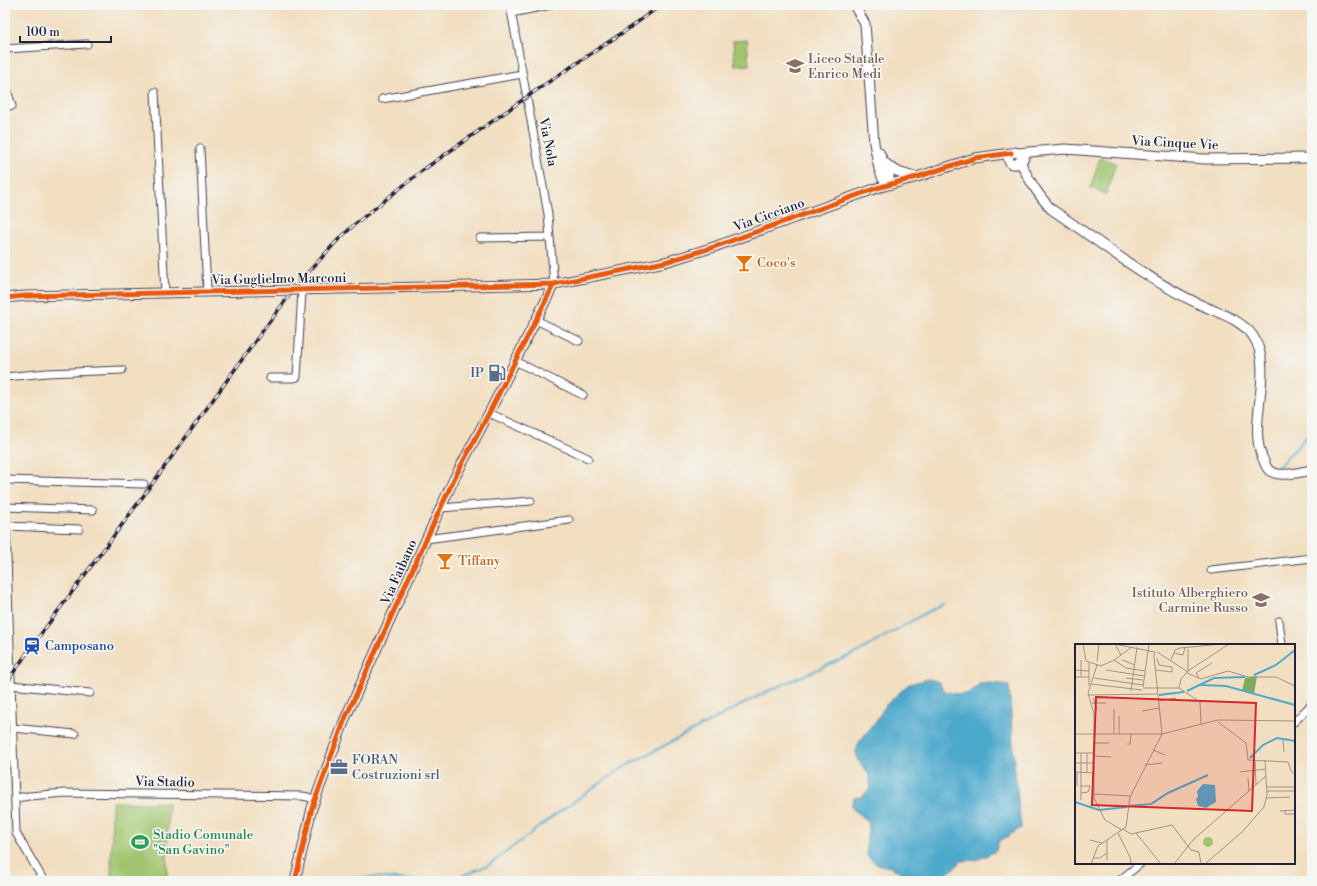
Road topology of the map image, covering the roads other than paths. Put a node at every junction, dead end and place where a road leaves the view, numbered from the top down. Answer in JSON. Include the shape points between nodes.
{"nodes":[{"id":1,"x":510,"y":5,"type":"edge"},
{"id":2,"x":551,"y":5,"type":"edge"},
{"id":3,"x":854,"y":5,"type":"edge"},
{"id":4,"x":511,"y":13,"type":"junction"},
{"id":5,"x":87,"y":44,"type":"dead end"},
{"id":6,"x":5,"y":49,"type":"edge"},
{"id":7,"x":522,"y":74,"type":"junction"},
{"id":8,"x":5,"y":83,"type":"edge"},
{"id":9,"x":155,"y":92,"type":"dead end"},
{"id":10,"x":382,"y":100,"type":"dead end"},
{"id":11,"x":12,"y":106,"type":"dead end"},
{"id":12,"x":200,"y":148,"type":"dead end"},
{"id":13,"x":1312,"y":158,"type":"edge"},
{"id":14,"x":1015,"y":159,"type":"junction"},
{"id":15,"x":881,"y":165,"type":"junction"},
{"id":16,"x":916,"y":178,"type":"junction"},
{"id":17,"x":889,"y":184,"type":"junction"},
{"id":18,"x":877,"y":188,"type":"junction"},
{"id":19,"x":550,"y":237,"type":"junction"},
{"id":20,"x":480,"y":238,"type":"dead end"},
{"id":21,"x":554,"y":284,"type":"junction"},
{"id":22,"x":207,"y":291,"type":"junction"},
{"id":23,"x":302,"y":291,"type":"junction"},
{"id":24,"x":165,"y":293,"type":"junction"},
{"id":25,"x":5,"y":298,"type":"edge"},
{"id":26,"x":536,"y":320,"type":"junction"},
{"id":27,"x":579,"y":341,"type":"dead end"},
{"id":28,"x":515,"y":362,"type":"junction"},
{"id":29,"x":122,"y":370,"type":"dead end"},
{"id":30,"x":5,"y":376,"type":"edge"},
{"id":31,"x":270,"y":378,"type":"dead end"},
{"id":32,"x":583,"y":395,"type":"dead end"},
{"id":33,"x":489,"y":413,"type":"junction"},
{"id":34,"x":588,"y":458,"type":"dead end"},
{"id":35,"x":1312,"y":470,"type":"edge"},
{"id":36,"x":5,"y":480,"type":"edge"},
{"id":37,"x":144,"y":484,"type":"dead end"},
{"id":38,"x":5,"y":497,"type":"edge"},
{"id":39,"x":531,"y":501,"type":"dead end"},
{"id":40,"x":5,"y":507,"type":"edge"},
{"id":41,"x":440,"y":508,"type":"junction"},
{"id":42,"x":93,"y":510,"type":"dead end"},
{"id":43,"x":569,"y":520,"type":"dead end"},
{"id":44,"x":6,"y":526,"type":"junction"},
{"id":45,"x":79,"y":528,"type":"dead end"},
{"id":46,"x":426,"y":539,"type":"junction"},
{"id":47,"x":6,"y":541,"type":"edge"},
{"id":48,"x":1312,"y":558,"type":"edge"},
{"id":49,"x":1211,"y":570,"type":"dead end"},
{"id":50,"x":7,"y":620,"type":"edge"},
{"id":51,"x":1279,"y":621,"type":"dead end"},
{"id":52,"x":1282,"y":644,"type":"edge"},
{"id":53,"x":12,"y":685,"type":"junction"},
{"id":54,"x":90,"y":693,"type":"dead end"},
{"id":55,"x":1312,"y":704,"type":"edge"},
{"id":56,"x":1295,"y":721,"type":"edge"},
{"id":57,"x":13,"y":728,"type":"junction"},
{"id":58,"x":75,"y":734,"type":"dead end"},
{"id":59,"x":15,"y":798,"type":"junction"},
{"id":60,"x":315,"y":800,"type":"junction"},
{"id":61,"x":1140,"y":864,"type":"edge"},
{"id":62,"x":44,"y":881,"type":"edge"},
{"id":63,"x":295,"y":881,"type":"edge"},
{"id":64,"x":1119,"y":881,"type":"edge"}],
"edges":[{"from":1,"to":4,"type":"street","name":"Via Nola"},
{"from":2,"to":4,"type":"street"},
{"from":3,"to":15,"type":"street","via":[[865,24],[874,143]]},
{"from":4,"to":7,"type":"street","name":"Via Nola"},
{"from":5,"to":6,"type":"street"},
{"from":7,"to":10,"type":"street"},
{"from":7,"to":19,"type":"street","name":"Via Nola","via":[[543,178]]},
{"from":8,"to":11,"type":"street"},
{"from":9,"to":24,"type":"street"},
{"from":12,"to":22,"type":"street"},
{"from":13,"to":14,"type":"street","name":"Via Cinque Vie","via":[[1205,160],[1065,149],[1036,151]]},
{"from":14,"to":16,"type":"street","name":"Via Cicciano","via":[[988,156],[960,162]]},
{"from":14,"to":35,"type":"street","via":[[1051,209],[1180,296],[1244,327],[1257,345],[1261,358],[1258,437],[1260,454],[1266,466],[1280,474]]},
{"from":15,"to":16,"type":"street"},
{"from":15,"to":17,"type":"street","via":[[889,175]]},
{"from":15,"to":18,"type":"street"},
{"from":16,"to":17,"type":"street","name":"Via Cicciano"},
{"from":17,"to":18,"type":"street","name":"Via Cicciano"},
{"from":18,"to":21,"type":"street","name":"Via Cicciano","via":[[665,262]]},
{"from":19,"to":20,"type":"street"},
{"from":19,"to":21,"type":"street","name":"Via Nola"},
{"from":21,"to":23,"type":"street","name":"Via Guglielmo Marconi"},
{"from":21,"to":26,"type":"street","name":"Via Faibano"},
{"from":22,"to":23,"type":"street","name":"Via Guglielmo Marconi"},
{"from":22,"to":24,"type":"street","name":"Via Guglielmo Marconi"},
{"from":23,"to":31,"type":"street","via":[[297,377]]},
{"from":24,"to":25,"type":"street","name":"Via Guglielmo Marconi"},
{"from":26,"to":27,"type":"street"},
{"from":26,"to":28,"type":"street","name":"Via Faibano"},
{"from":28,"to":32,"type":"street"},
{"from":28,"to":33,"type":"street","name":"Via Faibano"},
{"from":29,"to":30,"type":"street"},
{"from":33,"to":34,"type":"street"},
{"from":33,"to":41,"type":"street","name":"Via Faibano"},
{"from":36,"to":37,"type":"street"},
{"from":38,"to":40,"type":"street"},
{"from":39,"to":41,"type":"street"},
{"from":40,"to":42,"type":"street"},
{"from":40,"to":44,"type":"street"},
{"from":41,"to":46,"type":"street","name":"Via Faibano"},
{"from":43,"to":46,"type":"street"},
{"from":44,"to":45,"type":"street"},
{"from":44,"to":47,"type":"street"},
{"from":46,"to":60,"type":"street","name":"Via Faibano","via":[[345,719]]},
{"from":47,"to":50,"type":"street"},
{"from":48,"to":49,"type":"street"},
{"from":50,"to":53,"type":"street"},
{"from":51,"to":52,"type":"street"},
{"from":53,"to":54,"type":"street"},
{"from":53,"to":57,"type":"street"},
{"from":55,"to":56,"type":"street"},
{"from":57,"to":58,"type":"street"},
{"from":57,"to":59,"type":"street"},
{"from":59,"to":60,"type":"street","name":"Via Stadio","via":[[65,793],[302,796]]},
{"from":59,"to":62,"type":"street","via":[[16,833]]},
{"from":60,"to":63,"type":"street","name":"Via Faibano"},
{"from":61,"to":64,"type":"street"}]}
